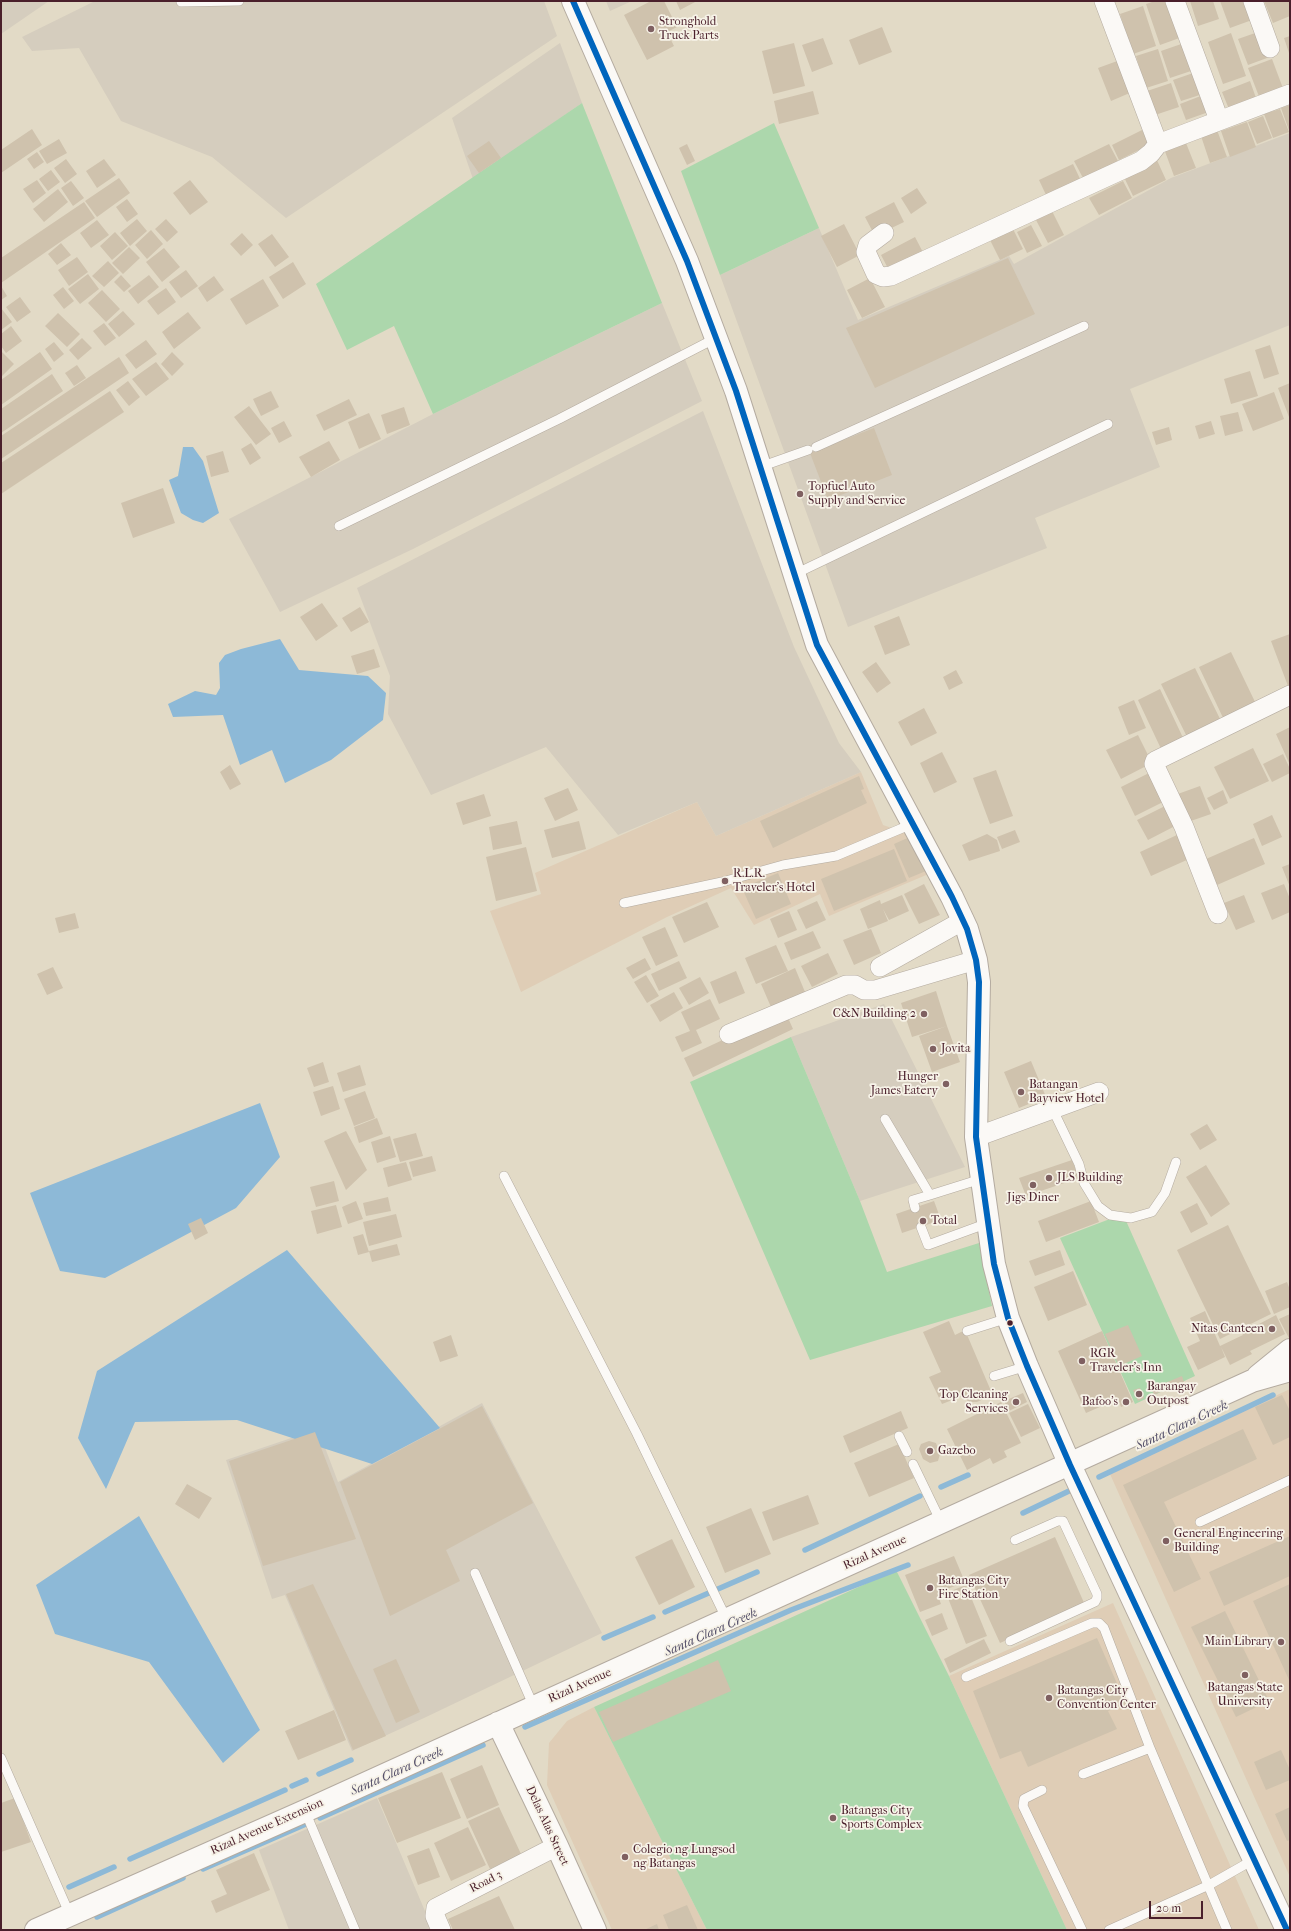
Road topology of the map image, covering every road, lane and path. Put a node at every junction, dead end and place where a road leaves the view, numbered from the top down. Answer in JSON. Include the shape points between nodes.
{"nodes":[{"id":1,"x":239,"y":1,"type":"edge"},
{"id":2,"x":573,"y":1,"type":"edge"},
{"id":3,"x":1104,"y":1,"type":"edge"},
{"id":4,"x":1175,"y":1,"type":"edge"},
{"id":5,"x":1253,"y":1,"type":"edge"},
{"id":6,"x":180,"y":2,"type":"edge"},
{"id":7,"x":1270,"y":48,"type":"dead end"},
{"id":8,"x":1290,"y":94,"type":"edge"},
{"id":9,"x":1219,"y":120,"type":"junction"},
{"id":10,"x":1158,"y":144,"type":"junction"},
{"id":11,"x":884,"y":233,"type":"dead end"},
{"id":12,"x":1084,"y":326,"type":"dead end"},
{"id":13,"x":716,"y":338,"type":"junction"},
{"id":14,"x":1108,"y":424,"type":"dead end"},
{"id":15,"x":759,"y":468,"type":"junction"},
{"id":16,"x":339,"y":526,"type":"dead end"},
{"id":17,"x":793,"y":574,"type":"junction"},
{"id":18,"x":1290,"y":695,"type":"edge"},
{"id":19,"x":912,"y":824,"type":"junction"},
{"id":20,"x":624,"y":903,"type":"dead end"},
{"id":21,"x":1218,"y":914,"type":"dead end"},
{"id":22,"x":964,"y":920,"type":"junction"},
{"id":23,"x":976,"y":960,"type":"junction"},
{"id":24,"x":880,"y":967,"type":"dead end"},
{"id":25,"x":729,"y":1034,"type":"dead end"},
{"id":26,"x":1099,"y":1092,"type":"dead end"},
{"id":27,"x":1053,"y":1110,"type":"junction"},
{"id":28,"x":885,"y":1119,"type":"dead end"},
{"id":29,"x":976,"y":1136,"type":"junction"},
{"id":30,"x":1176,"y":1162,"type":"dead end"},
{"id":31,"x":504,"y":1176,"type":"dead end"},
{"id":32,"x":981,"y":1179,"type":"junction"},
{"id":33,"x":930,"y":1195,"type":"junction"},
{"id":34,"x":915,"y":1208,"type":"dead end"},
{"id":35,"x":988,"y":1224,"type":"junction"},
{"id":36,"x":922,"y":1227,"type":"dead end"},
{"id":37,"x":1008,"y":1318,"type":"junction"},
{"id":38,"x":967,"y":1331,"type":"dead end"},
{"id":39,"x":1290,"y":1350,"type":"edge"},
{"id":40,"x":1027,"y":1366,"type":"junction"},
{"id":41,"x":1290,"y":1370,"type":"edge"},
{"id":42,"x":994,"y":1376,"type":"dead end"},
{"id":43,"x":1252,"y":1381,"type":"junction"},
{"id":44,"x":899,"y":1436,"type":"dead end"},
{"id":45,"x":907,"y":1452,"type":"dead end"},
{"id":46,"x":913,"y":1464,"type":"dead end"},
{"id":47,"x":1070,"y":1465,"type":"junction"},
{"id":48,"x":1290,"y":1480,"type":"edge"},
{"id":49,"x":1200,"y":1522,"type":"dead end"},
{"id":50,"x":941,"y":1523,"type":"junction"},
{"id":51,"x":1015,"y":1540,"type":"dead end"},
{"id":52,"x":475,"y":1573,"type":"dead end"},
{"id":53,"x":727,"y":1620,"type":"junction"},
{"id":54,"x":1010,"y":1641,"type":"dead end"},
{"id":55,"x":966,"y":1677,"type":"dead end"},
{"id":56,"x":534,"y":1707,"type":"junction"},
{"id":57,"x":498,"y":1723,"type":"junction"},
{"id":58,"x":1150,"y":1748,"type":"junction"},
{"id":59,"x":1,"y":1758,"type":"edge"},
{"id":60,"x":1083,"y":1774,"type":"dead end"},
{"id":61,"x":1042,"y":1790,"type":"dead end"},
{"id":62,"x":305,"y":1811,"type":"junction"},
{"id":63,"x":557,"y":1846,"type":"junction"},
{"id":64,"x":1253,"y":1860,"type":"junction"},
{"id":65,"x":1209,"y":1885,"type":"junction"},
{"id":66,"x":70,"y":1915,"type":"junction"},
{"id":67,"x":36,"y":1930,"type":"edge"},
{"id":68,"x":355,"y":1930,"type":"edge"},
{"id":69,"x":441,"y":1930,"type":"edge"},
{"id":70,"x":595,"y":1930,"type":"edge"},
{"id":71,"x":1082,"y":1930,"type":"edge"},
{"id":72,"x":1109,"y":1930,"type":"edge"},
{"id":73,"x":1227,"y":1930,"type":"edge"},
{"id":74,"x":1286,"y":1930,"type":"edge"}],
"edges":[{"from":1,"to":6,"type":"lane"},
{"from":2,"to":13,"type":"main road","via":[[687,261]]},
{"from":3,"to":10,"type":"street"},
{"from":4,"to":9,"type":"street"},
{"from":5,"to":7,"type":"street"},
{"from":8,"to":9,"type":"street"},
{"from":9,"to":10,"type":"street"},
{"from":10,"to":11,"type":"street","via":[[1141,161],[891,276],[883,277],[876,274],[866,252],[868,245]]},
{"from":12,"to":15,"type":"lane","via":[[812,448]]},
{"from":13,"to":15,"type":"main road","via":[[736,392]]},
{"from":13,"to":16,"type":"lane","via":[[559,419]]},
{"from":14,"to":17,"type":"lane"},
{"from":15,"to":17,"type":"main road"},
{"from":17,"to":19,"type":"main road","via":[[817,645]]},
{"from":18,"to":21,"type":"street","via":[[1155,761],[1154,764],[1184,827]]},
{"from":19,"to":20,"type":"lane","via":[[836,856],[783,865],[722,882]]},
{"from":19,"to":22,"type":"main road"},
{"from":22,"to":23,"type":"main road"},
{"from":22,"to":24,"type":"street"},
{"from":23,"to":25,"type":"street","via":[[875,990],[846,985]]},
{"from":23,"to":29,"type":"main road","via":[[979,982]]},
{"from":26,"to":27,"type":"street"},
{"from":27,"to":29,"type":"street"},
{"from":27,"to":30,"type":"lane","via":[[1079,1164],[1084,1183],[1098,1206],[1110,1215],[1131,1218],[1152,1212],[1165,1193]]},
{"from":28,"to":33,"type":"lane"},
{"from":29,"to":32,"type":"main road"},
{"from":31,"to":53,"type":"lane","via":[[637,1434]]},
{"from":32,"to":33,"type":"lane"},
{"from":32,"to":35,"type":"main road"},
{"from":33,"to":34,"type":"lane","via":[[913,1200]]},
{"from":35,"to":36,"type":"lane","via":[[928,1245]]},
{"from":35,"to":37,"type":"main road","via":[[994,1264]]},
{"from":37,"to":38,"type":"lane"},
{"from":37,"to":40,"type":"main road"},
{"from":39,"to":43,"type":"main road","name":"Rizal Avenue"},
{"from":40,"to":42,"type":"lane"},
{"from":40,"to":47,"type":"main road"},
{"from":41,"to":43,"type":"main road","name":"Rizal Avenue"},
{"from":43,"to":47,"type":"main road","name":"Rizal Avenue"},
{"from":44,"to":45,"type":"lane"},
{"from":46,"to":50,"type":"lane"},
{"from":47,"to":50,"type":"main road","name":"Rizal Avenue"},
{"from":47,"to":64,"type":"main road"},
{"from":48,"to":49,"type":"lane"},
{"from":50,"to":53,"type":"main road","name":"Rizal Avenue"},
{"from":51,"to":54,"type":"lane","via":[[1063,1521],[1097,1598],[1096,1602]]},
{"from":52,"to":56,"type":"lane"},
{"from":53,"to":56,"type":"main road","name":"Rizal Avenue"},
{"from":55,"to":58,"type":"lane","via":[[1099,1623],[1104,1628]]},
{"from":56,"to":57,"type":"main road","name":"Rizal Avenue"},
{"from":57,"to":62,"type":"main road","name":"Rizal Avenue Extension"},
{"from":57,"to":63,"type":"main road","name":"Delas Alas Street"},
{"from":58,"to":60,"type":"lane"},
{"from":58,"to":65,"type":"lane"},
{"from":59,"to":66,"type":"lane"},
{"from":61,"to":71,"type":"lane","via":[[1024,1799],[1023,1806]]},
{"from":62,"to":66,"type":"main road","name":"Rizal Avenue Extension"},
{"from":62,"to":68,"type":"lane"},
{"from":63,"to":69,"type":"street","name":"Road 3","via":[[436,1908],[435,1916]]},
{"from":63,"to":70,"type":"main road","name":"Delas Alas Street"},
{"from":64,"to":65,"type":"lane"},
{"from":64,"to":74,"type":"main road"},
{"from":65,"to":72,"type":"lane"},
{"from":65,"to":73,"type":"lane"},
{"from":66,"to":67,"type":"main road","name":"Rizal Avenue Extension"}]}
